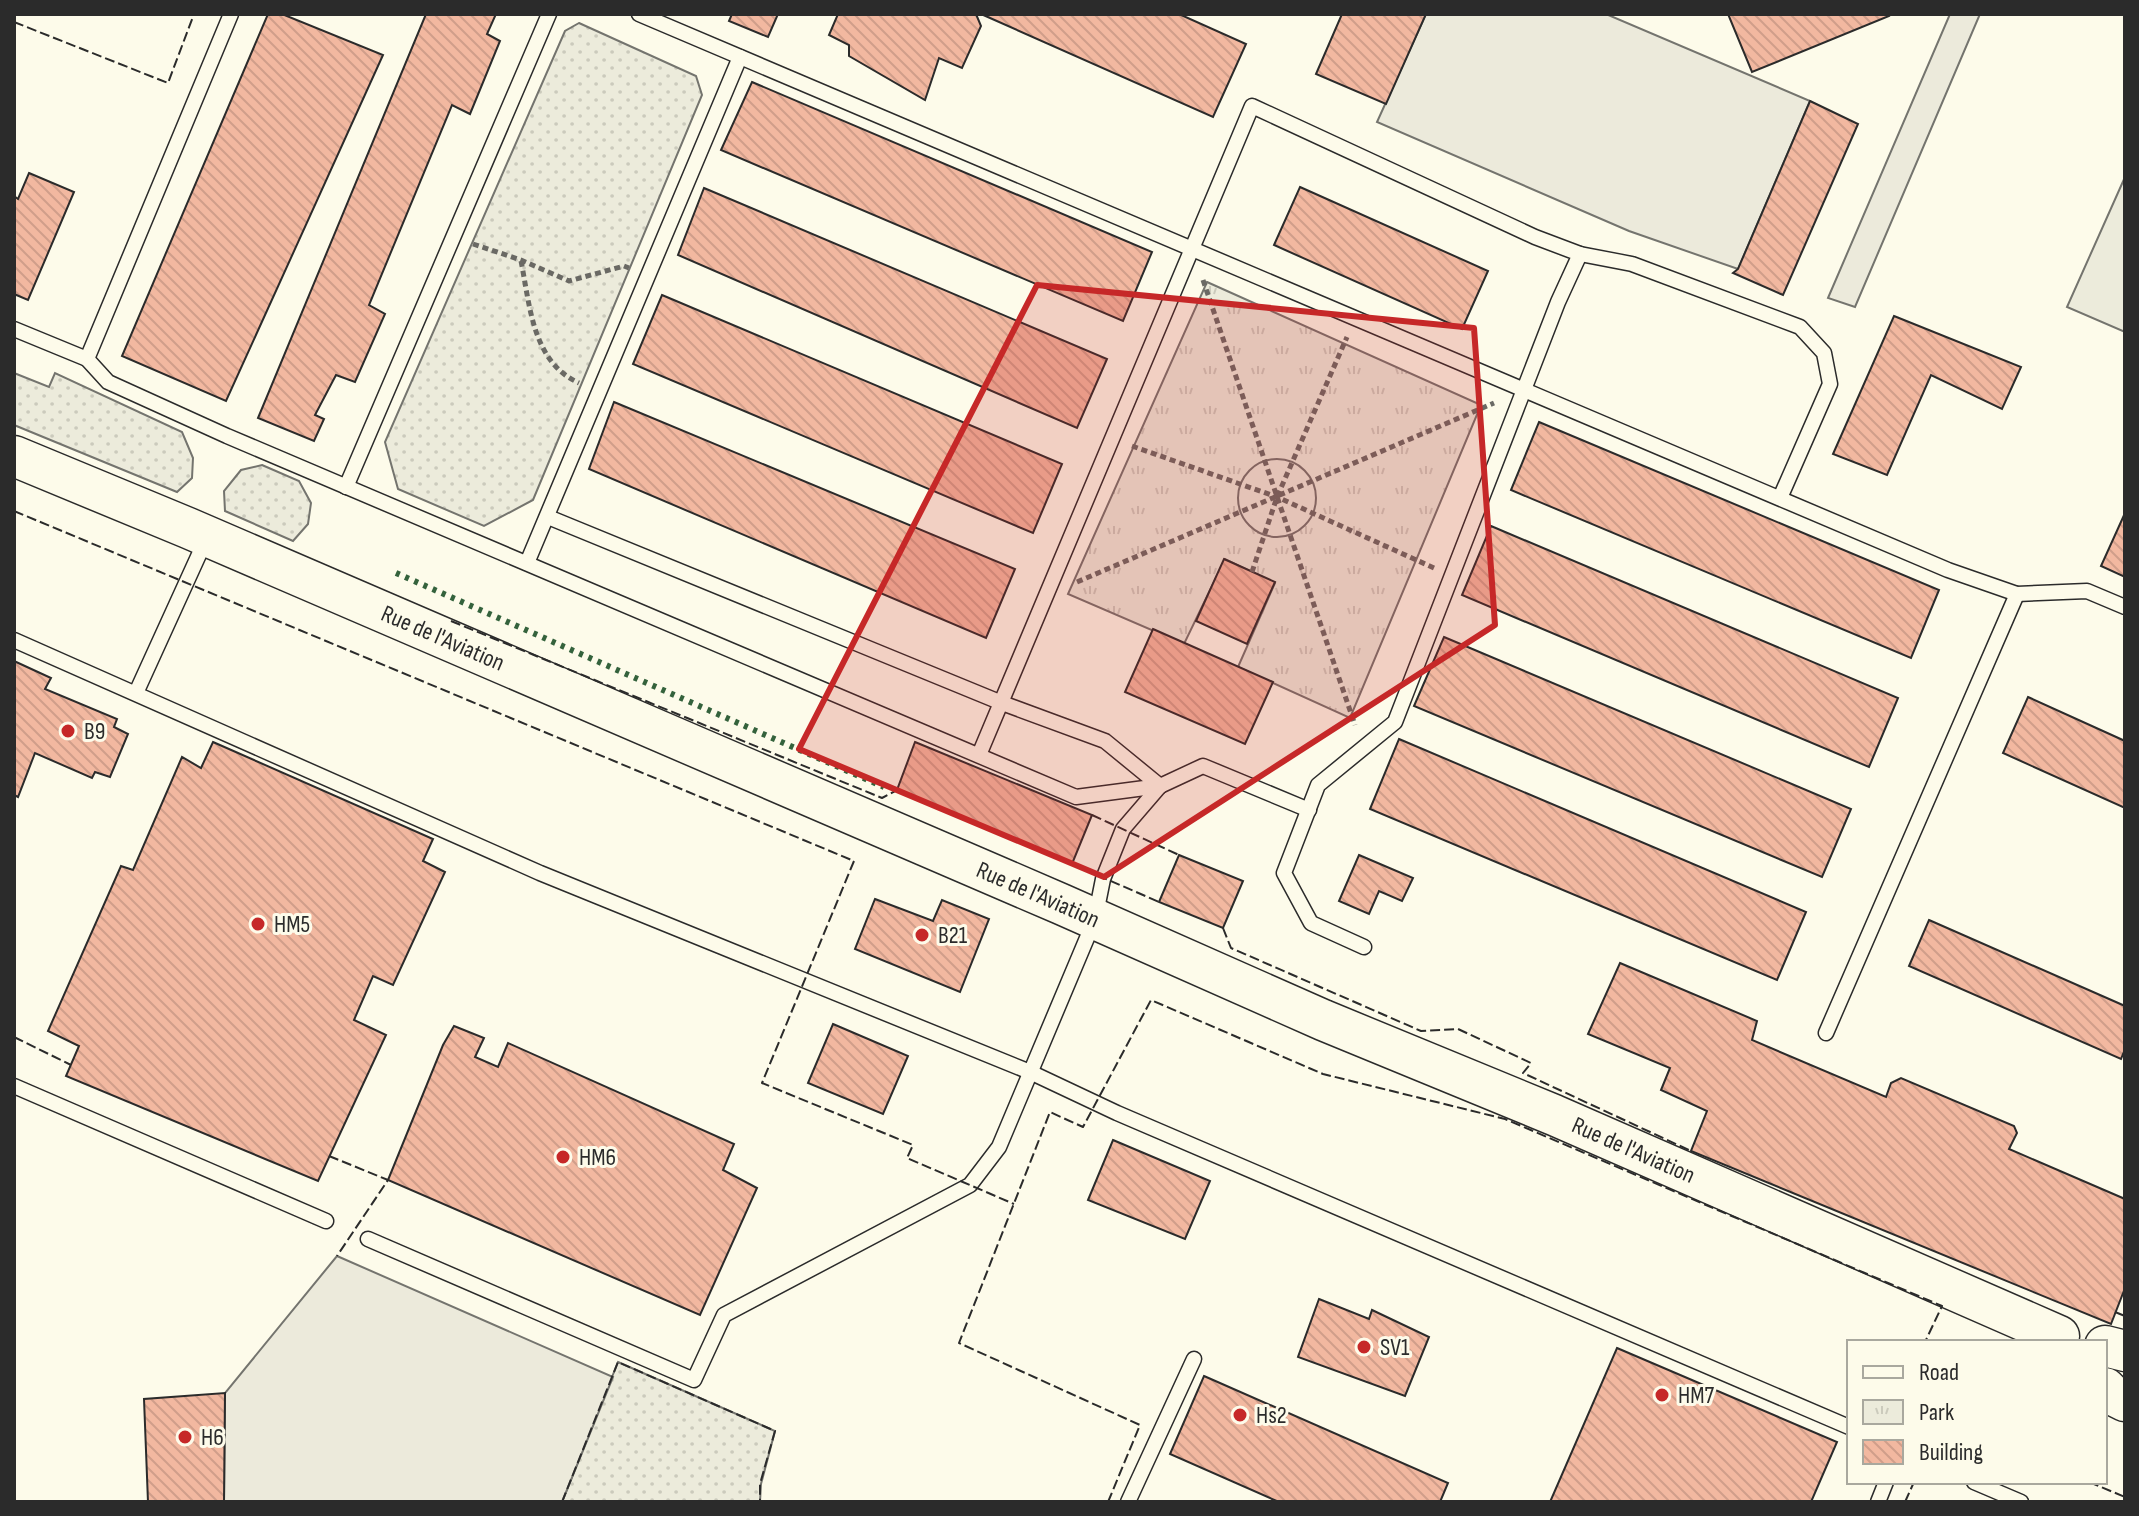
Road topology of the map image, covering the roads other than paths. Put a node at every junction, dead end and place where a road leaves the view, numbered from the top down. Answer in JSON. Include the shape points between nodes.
{"nodes":[{"id":1,"x":231,"y":14,"type":"edge"},
{"id":2,"x":549,"y":14,"type":"edge"},
{"id":3,"x":639,"y":14,"type":"edge"},
{"id":4,"x":740,"y":57,"type":"junction"},
{"id":5,"x":1192,"y":249,"type":"junction"},
{"id":6,"x":1580,"y":254,"type":"junction"},
{"id":7,"x":14,"y":329,"type":"edge"},
{"id":8,"x":87,"y":359,"type":"junction"},
{"id":9,"x":1524,"y":390,"type":"junction"},
{"id":10,"x":14,"y":456,"type":"edge"},
{"id":11,"x":346,"y":487,"type":"junction"},
{"id":12,"x":1780,"y":498,"type":"junction"},
{"id":13,"x":548,"y":517,"type":"junction"},
{"id":14,"x":207,"y":537,"type":"junction"},
{"id":15,"x":527,"y":563,"type":"junction"},
{"id":16,"x":2017,"y":594,"type":"junction"},
{"id":17,"x":2125,"y":607,"type":"edge"},
{"id":18,"x":14,"y":640,"type":"edge"},
{"id":19,"x":136,"y":693,"type":"junction"},
{"id":20,"x":1002,"y":703,"type":"junction"},
{"id":21,"x":979,"y":755,"type":"junction"},
{"id":22,"x":1160,"y":786,"type":"junction"},
{"id":23,"x":1309,"y":810,"type":"junction"},
{"id":24,"x":1095,"y":919,"type":"junction"},
{"id":25,"x":1364,"y":947,"type":"dead end"},
{"id":26,"x":1826,"y":1033,"type":"dead end"},
{"id":27,"x":1030,"y":1072,"type":"junction"},
{"id":28,"x":14,"y":1086,"type":"edge"},
{"id":29,"x":326,"y":1221,"type":"dead end"},
{"id":30,"x":368,"y":1239,"type":"dead end"},
{"id":31,"x":2067,"y":1340,"type":"edge"},
{"id":32,"x":1194,"y":1359,"type":"dead end"},
{"id":33,"x":2107,"y":1390,"type":"edge"},
{"id":34,"x":2125,"y":1401,"type":"edge"},
{"id":35,"x":1847,"y":1426,"type":"edge"},
{"id":36,"x":1996,"y":1486,"type":"edge"},
{"id":37,"x":1128,"y":1502,"type":"edge"},
{"id":38,"x":2021,"y":1502,"type":"edge"}],
"edges":[{"from":1,"to":8,"type":"lane"},
{"from":2,"to":11,"type":"lane"},
{"from":3,"to":4,"type":"lane"},
{"from":4,"to":5,"type":"lane"},
{"from":4,"to":13,"type":"lane"},
{"from":5,"to":6,"type":"lane","via":[[1252,106]]},
{"from":5,"to":9,"type":"lane"},
{"from":5,"to":20,"type":"lane"},
{"from":6,"to":9,"type":"lane"},
{"from":6,"to":12,"type":"lane","via":[[1632,264],[1800,327],[1824,353],[1830,384]]},
{"from":7,"to":8,"type":"lane"},
{"from":8,"to":11,"type":"lane","via":[[108,382]]},
{"from":9,"to":12,"type":"lane"},
{"from":9,"to":23,"type":"lane","via":[[1395,722],[1318,785]]},
{"from":10,"to":14,"type":"street","name":"Rue de l'Aviation"},
{"from":11,"to":15,"type":"lane"},
{"from":12,"to":16,"type":"lane"},
{"from":13,"to":15,"type":"lane"},
{"from":13,"to":20,"type":"lane"},
{"from":14,"to":19,"type":"lane"},
{"from":14,"to":24,"type":"street","name":"Rue de l'Aviation"},
{"from":15,"to":21,"type":"lane"},
{"from":16,"to":17,"type":"lane","via":[[2087,591]]},
{"from":16,"to":26,"type":"lane"},
{"from":18,"to":19,"type":"lane"},
{"from":19,"to":27,"type":"lane","via":[[540,873]]},
{"from":20,"to":21,"type":"lane"},
{"from":20,"to":22,"type":"lane","via":[[1105,741]]},
{"from":21,"to":22,"type":"lane","via":[[1076,797]]},
{"from":22,"to":23,"type":"lane","via":[[1203,766]]},
{"from":22,"to":24,"type":"lane","via":[[1123,829],[1103,879]]},
{"from":23,"to":25,"type":"lane","via":[[1284,873],[1311,923]]},
{"from":24,"to":27,"type":"lane"},
{"from":24,"to":31,"type":"street","name":"Rue de l'Aviation"},
{"from":27,"to":30,"type":"lane","via":[[999,1147],[970,1185],[724,1315],[694,1380]]},
{"from":27,"to":35,"type":"lane"},
{"from":28,"to":29,"type":"lane"},
{"from":32,"to":37,"type":"lane"},
{"from":33,"to":34,"type":"street"},
{"from":36,"to":38,"type":"lane"}]}
